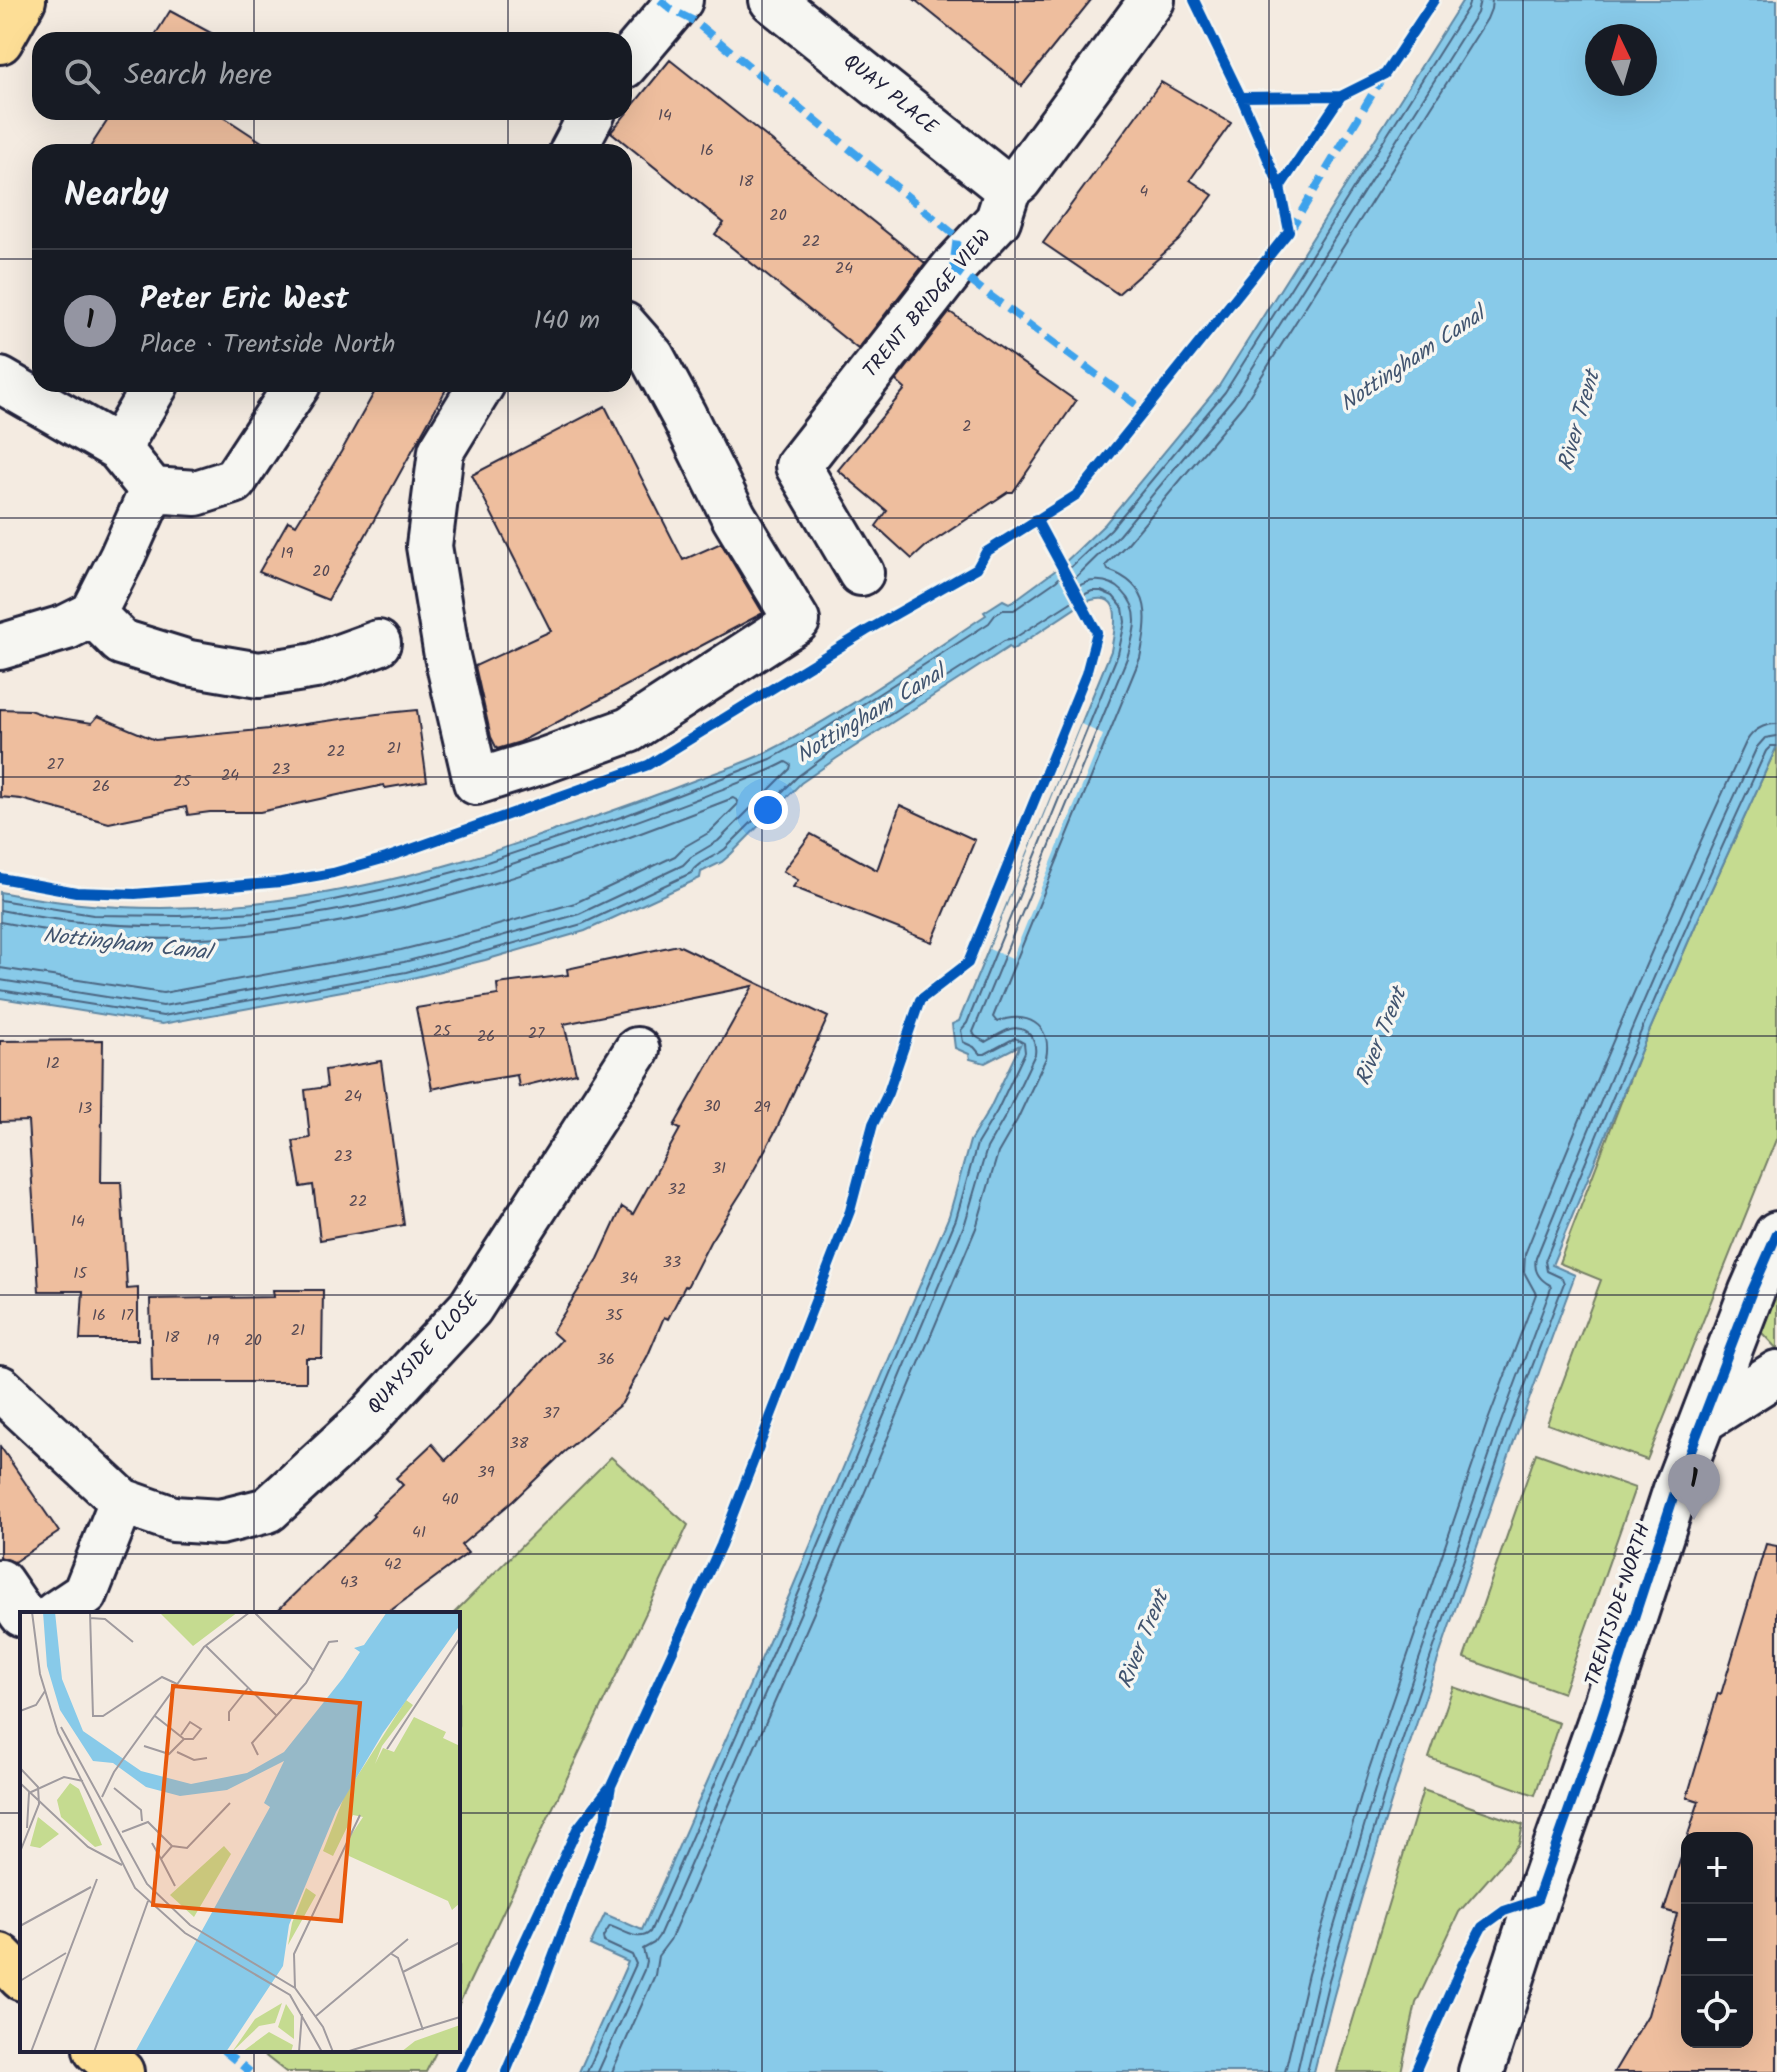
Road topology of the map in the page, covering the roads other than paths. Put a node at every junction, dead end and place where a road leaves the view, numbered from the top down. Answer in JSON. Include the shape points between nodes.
{"nodes":[{"id":1,"x":23,"y":0,"type":"edge"},
{"id":2,"x":680,"y":0,"type":"edge"},
{"id":3,"x":772,"y":0,"type":"edge"},
{"id":4,"x":1152,"y":0,"type":"edge"},
{"id":5,"x":0,"y":41,"type":"edge"},
{"id":6,"x":632,"y":57,"type":"edge"},
{"id":7,"x":589,"y":120,"type":"edge"},
{"id":8,"x":576,"y":144,"type":"edge"},
{"id":9,"x":1008,"y":189,"type":"junction"},
{"id":10,"x":632,"y":334,"type":"edge"},
{"id":11,"x":0,"y":380,"type":"edge"},
{"id":12,"x":151,"y":392,"type":"edge"},
{"id":13,"x":293,"y":392,"type":"edge"},
{"id":14,"x":477,"y":392,"type":"edge"},
{"id":15,"x":118,"y":448,"type":"junction"},
{"id":16,"x":152,"y":490,"type":"junction"},
{"id":17,"x":861,"y":573,"type":"dead end"},
{"id":18,"x":93,"y":614,"type":"junction"},
{"id":19,"x":378,"y":643,"type":"dead end"},
{"id":20,"x":0,"y":647,"type":"edge"},
{"id":21,"x":637,"y":1050,"type":"dead end"},
{"id":22,"x":1777,"y":1234,"type":"edge"},
{"id":23,"x":1777,"y":1373,"type":"edge"},
{"id":24,"x":0,"y":1388,"type":"edge"},
{"id":25,"x":1703,"y":1420,"type":"junction"},
{"id":26,"x":122,"y":1501,"type":"junction"},
{"id":27,"x":0,"y":1582,"type":"edge"},
{"id":28,"x":21,"y":1612,"type":"edge"},
{"id":29,"x":58,"y":1612,"type":"edge"},
{"id":30,"x":0,"y":1956,"type":"edge"},
{"id":31,"x":20,"y":1976,"type":"edge"},
{"id":32,"x":98,"y":2052,"type":"edge"},
{"id":33,"x":121,"y":2072,"type":"edge"},
{"id":34,"x":1481,"y":2072,"type":"edge"}],
"edges":[{"from":1,"to":5,"type":"main road"},
{"from":2,"to":6,"type":"street"},
{"from":3,"to":9,"type":"street","name":"QUAY PLACE"},
{"from":4,"to":9,"type":"street","name":"TRENT BRIDGE VIEW"},
{"from":7,"to":8,"type":"street"},
{"from":9,"to":17,"type":"street","name":"TRENT BRIDGE VIEW","via":[[998,220],[953,268],[798,466]]},
{"from":10,"to":14,"type":"street","via":[[652,357],[734,517],[797,621],[629,730],[476,782],[429,546],[441,451]]},
{"from":11,"to":15,"type":"street"},
{"from":12,"to":15,"type":"street"},
{"from":13,"to":16,"type":"street","via":[[234,481],[196,493]]},
{"from":15,"to":16,"type":"street"},
{"from":16,"to":18,"type":"street"},
{"from":18,"to":19,"type":"street","via":[[121,642],[189,663],[259,675],[315,666]]},
{"from":18,"to":20,"type":"street"},
{"from":21,"to":26,"type":"street","name":"QUAYSIDE CLOSE","via":[[470,1308],[362,1424],[268,1510],[220,1522],[173,1519]]},
{"from":22,"to":25,"type":"street","name":"TRENTSIDE NORTH"},
{"from":23,"to":25,"type":"street"},
{"from":24,"to":26,"type":"street","name":"QUAYSIDE CLOSE"},
{"from":25,"to":34,"type":"street","name":"TRENTSIDE NORTH"},
{"from":26,"to":29,"type":"street","via":[[85,1594]]},
{"from":27,"to":28,"type":"street"},
{"from":30,"to":31,"type":"main road"},
{"from":32,"to":33,"type":"main road"}]}
